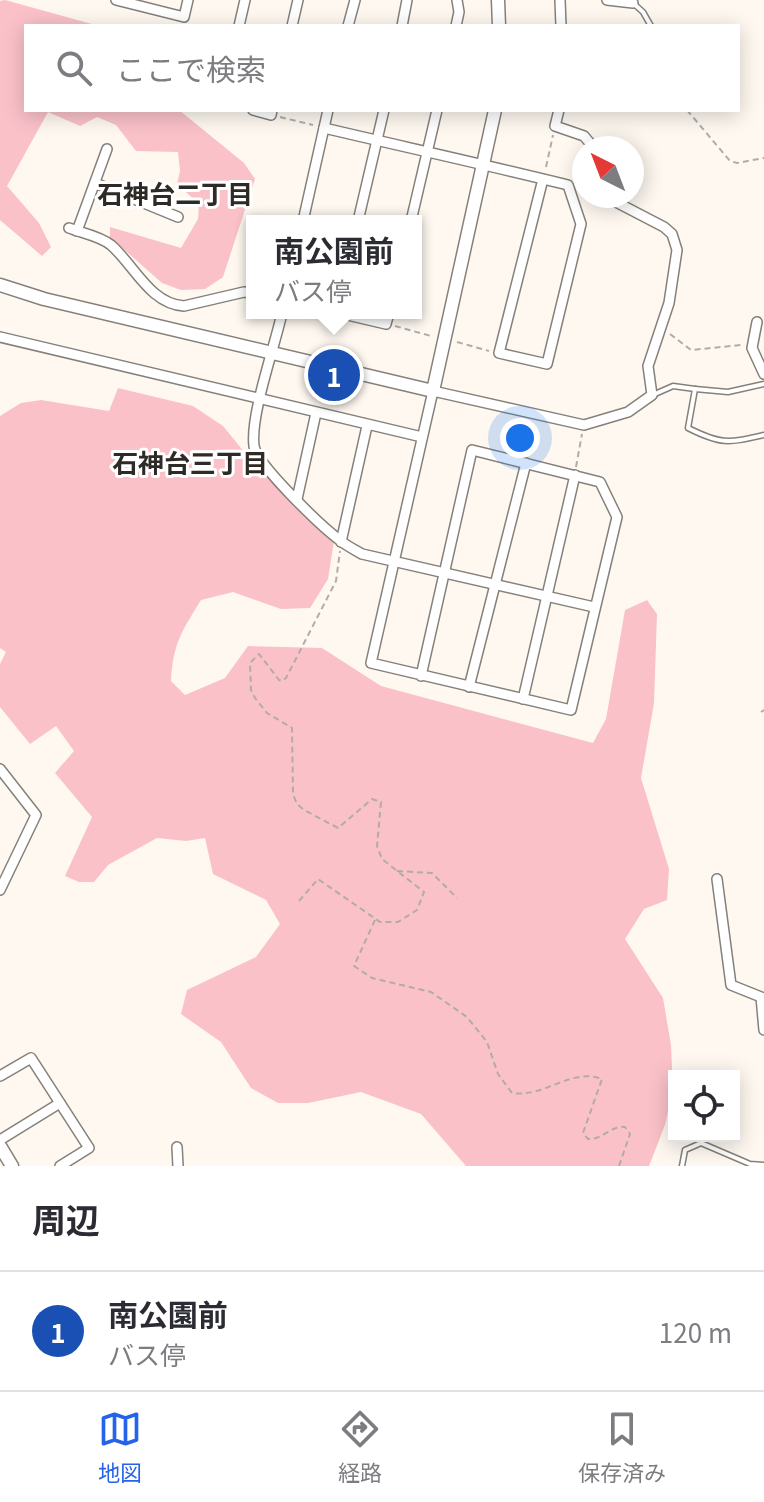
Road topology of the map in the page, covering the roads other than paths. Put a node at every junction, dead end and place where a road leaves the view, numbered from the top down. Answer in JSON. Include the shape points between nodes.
{"nodes":[{"id":1,"x":116,"y":0,"type":"edge"},
{"id":2,"x":188,"y":0,"type":"edge"},
{"id":3,"x":245,"y":0,"type":"edge"},
{"id":4,"x":298,"y":0,"type":"edge"},
{"id":5,"x":355,"y":0,"type":"edge"},
{"id":6,"x":407,"y":0,"type":"edge"},
{"id":7,"x":457,"y":0,"type":"edge"},
{"id":8,"x":498,"y":0,"type":"edge"},
{"id":9,"x":560,"y":0,"type":"edge"},
{"id":10,"x":607,"y":0,"type":"edge"},
{"id":11,"x":131,"y":2,"type":"edge"},
{"id":12,"x":633,"y":3,"type":"joint"},
{"id":13,"x":183,"y":21,"type":"edge"},
{"id":14,"x":239,"y":24,"type":"edge"},
{"id":15,"x":292,"y":24,"type":"edge"},
{"id":16,"x":349,"y":24,"type":"edge"},
{"id":17,"x":402,"y":24,"type":"edge"},
{"id":18,"x":456,"y":24,"type":"edge"},
{"id":19,"x":499,"y":24,"type":"edge"},
{"id":20,"x":561,"y":24,"type":"edge"},
{"id":21,"x":650,"y":24,"type":"edge"},
{"id":22,"x":328,"y":112,"type":"edge"},
{"id":23,"x":384,"y":112,"type":"edge"},
{"id":24,"x":437,"y":112,"type":"edge"},
{"id":25,"x":495,"y":112,"type":"edge"},
{"id":26,"x":558,"y":112,"type":"edge"},
{"id":27,"x":324,"y":128,"type":"junction"},
{"id":28,"x":584,"y":136,"type":"edge"},
{"id":29,"x":377,"y":140,"type":"junction"},
{"id":30,"x":107,"y":149,"type":"dead end"},
{"id":31,"x":428,"y":152,"type":"junction"},
{"id":32,"x":484,"y":165,"type":"junction"},
{"id":33,"x":543,"y":179,"type":"junction"},
{"id":34,"x":95,"y":183,"type":"junction"},
{"id":35,"x":627,"y":208,"type":"edge"},
{"id":36,"x":304,"y":215,"type":"edge"},
{"id":37,"x":359,"y":215,"type":"edge"},
{"id":38,"x":412,"y":215,"type":"edge"},
{"id":39,"x":178,"y":217,"type":"dead end"},
{"id":40,"x":0,"y":285,"type":"edge"},
{"id":41,"x":246,"y":292,"type":"edge"},
{"id":42,"x":281,"y":319,"type":"edge"},
{"id":43,"x":365,"y":319,"type":"edge"},
{"id":44,"x":387,"y":319,"type":"edge"},
{"id":45,"x":757,"y":322,"type":"dead end"},
{"id":46,"x":0,"y":337,"type":"edge"},
{"id":47,"x":273,"y":353,"type":"junction"},
{"id":48,"x":764,"y":374,"type":"edge"},
{"id":49,"x":764,"y":384,"type":"edge"},
{"id":50,"x":695,"y":389,"type":"junction"},
{"id":51,"x":433,"y":391,"type":"junction"},
{"id":52,"x":652,"y":395,"type":"junction"},
{"id":53,"x":259,"y":400,"type":"junction"},
{"id":54,"x":316,"y":413,"type":"junction"},
{"id":55,"x":367,"y":426,"type":"junction"},
{"id":56,"x":764,"y":435,"type":"edge"},
{"id":57,"x":422,"y":437,"type":"junction"},
{"id":58,"x":526,"y":463,"type":"junction"},
{"id":59,"x":575,"y":475,"type":"junction"},
{"id":60,"x":297,"y":499,"type":"junction"},
{"id":61,"x":341,"y":542,"type":"junction"},
{"id":62,"x":393,"y":561,"type":"junction"},
{"id":63,"x":444,"y":573,"type":"junction"},
{"id":64,"x":494,"y":583,"type":"junction"},
{"id":65,"x":546,"y":596,"type":"junction"},
{"id":66,"x":594,"y":607,"type":"junction"},
{"id":67,"x":421,"y":676,"type":"junction"},
{"id":68,"x":469,"y":687,"type":"junction"},
{"id":69,"x":523,"y":699,"type":"junction"},
{"id":70,"x":0,"y":769,"type":"edge"},
{"id":71,"x":717,"y":879,"type":"dead end"},
{"id":72,"x":0,"y":890,"type":"edge"},
{"id":73,"x":764,"y":1030,"type":"edge"},
{"id":74,"x":0,"y":1076,"type":"edge"},
{"id":75,"x":60,"y":1103,"type":"junction"},
{"id":76,"x":0,"y":1143,"type":"edge"},
{"id":77,"x":177,"y":1147,"type":"dead end"},
{"id":78,"x":764,"y":1165,"type":"edge"},
{"id":79,"x":12,"y":1166,"type":"edge"},
{"id":80,"x":60,"y":1166,"type":"edge"},
{"id":81,"x":178,"y":1166,"type":"edge"},
{"id":82,"x":682,"y":1166,"type":"edge"}],
"edges":[{"from":1,"to":11,"type":"street"},
{"from":2,"to":13,"type":"street"},
{"from":3,"to":14,"type":"street"},
{"from":4,"to":15,"type":"street"},
{"from":5,"to":16,"type":"street"},
{"from":6,"to":17,"type":"street"},
{"from":7,"to":18,"type":"street"},
{"from":8,"to":19,"type":"street"},
{"from":9,"to":20,"type":"street"},
{"from":10,"to":12,"type":"street"},
{"from":11,"to":13,"type":"street"},
{"from":12,"to":21,"type":"lane"},
{"from":22,"to":27,"type":"street"},
{"from":23,"to":29,"type":"street"},
{"from":24,"to":31,"type":"street"},
{"from":25,"to":32,"type":"street"},
{"from":26,"to":28,"type":"street","via":[[555,126]]},
{"from":27,"to":29,"type":"street"},
{"from":27,"to":36,"type":"street"},
{"from":29,"to":31,"type":"street"},
{"from":29,"to":37,"type":"street"},
{"from":30,"to":34,"type":"street"},
{"from":31,"to":32,"type":"street"},
{"from":31,"to":38,"type":"street"},
{"from":32,"to":33,"type":"street"},
{"from":32,"to":51,"type":"street"},
{"from":33,"to":33,"type":"street","via":[[499,353],[547,364],[581,224],[568,185]]},
{"from":34,"to":39,"type":"street"},
{"from":34,"to":41,"type":"street","via":[[73,230],[108,243],[149,288],[184,306]]},
{"from":35,"to":52,"type":"street","via":[[664,227],[677,250],[663,328],[648,366]]},
{"from":40,"to":47,"type":"street"},
{"from":42,"to":47,"type":"street"},
{"from":43,"to":44,"type":"street","via":[[386,324]]},
{"from":45,"to":48,"type":"street","via":[[752,348]]},
{"from":46,"to":53,"type":"street"},
{"from":47,"to":51,"type":"street"},
{"from":47,"to":53,"type":"street"},
{"from":49,"to":50,"type":"lane","via":[[728,392]]},
{"from":50,"to":52,"type":"lane","via":[[673,386]]},
{"from":50,"to":56,"type":"lane","via":[[688,428],[714,441]]},
{"from":51,"to":52,"type":"street","via":[[584,425],[628,412]]},
{"from":51,"to":57,"type":"street"},
{"from":53,"to":54,"type":"street"},
{"from":53,"to":60,"type":"street","via":[[254,448]]},
{"from":54,"to":55,"type":"street"},
{"from":54,"to":60,"type":"street"},
{"from":55,"to":57,"type":"street"},
{"from":55,"to":61,"type":"street"},
{"from":57,"to":62,"type":"street"},
{"from":58,"to":59,"type":"street"},
{"from":58,"to":63,"type":"street","via":[[472,450]]},
{"from":58,"to":64,"type":"street"},
{"from":59,"to":65,"type":"street"},
{"from":59,"to":66,"type":"street","via":[[600,482],[617,517]]},
{"from":60,"to":61,"type":"street"},
{"from":61,"to":62,"type":"street","via":[[362,554]]},
{"from":62,"to":63,"type":"street"},
{"from":62,"to":67,"type":"street","via":[[371,663]]},
{"from":63,"to":64,"type":"street"},
{"from":63,"to":67,"type":"street"},
{"from":64,"to":65,"type":"street"},
{"from":64,"to":68,"type":"street"},
{"from":65,"to":66,"type":"street"},
{"from":65,"to":69,"type":"street"},
{"from":66,"to":69,"type":"street","via":[[571,710]]},
{"from":67,"to":68,"type":"street"},
{"from":68,"to":69,"type":"street"},
{"from":70,"to":72,"type":"street","via":[[36,815]]},
{"from":71,"to":73,"type":"street","via":[[731,985],[761,997]]},
{"from":74,"to":75,"type":"street","via":[[31,1058]]},
{"from":75,"to":76,"type":"street"},
{"from":75,"to":80,"type":"street","via":[[89,1148]]},
{"from":76,"to":79,"type":"street"},
{"from":77,"to":81,"type":"street"},
{"from":78,"to":82,"type":"lane","via":[[701,1143],[685,1150]]}]}
